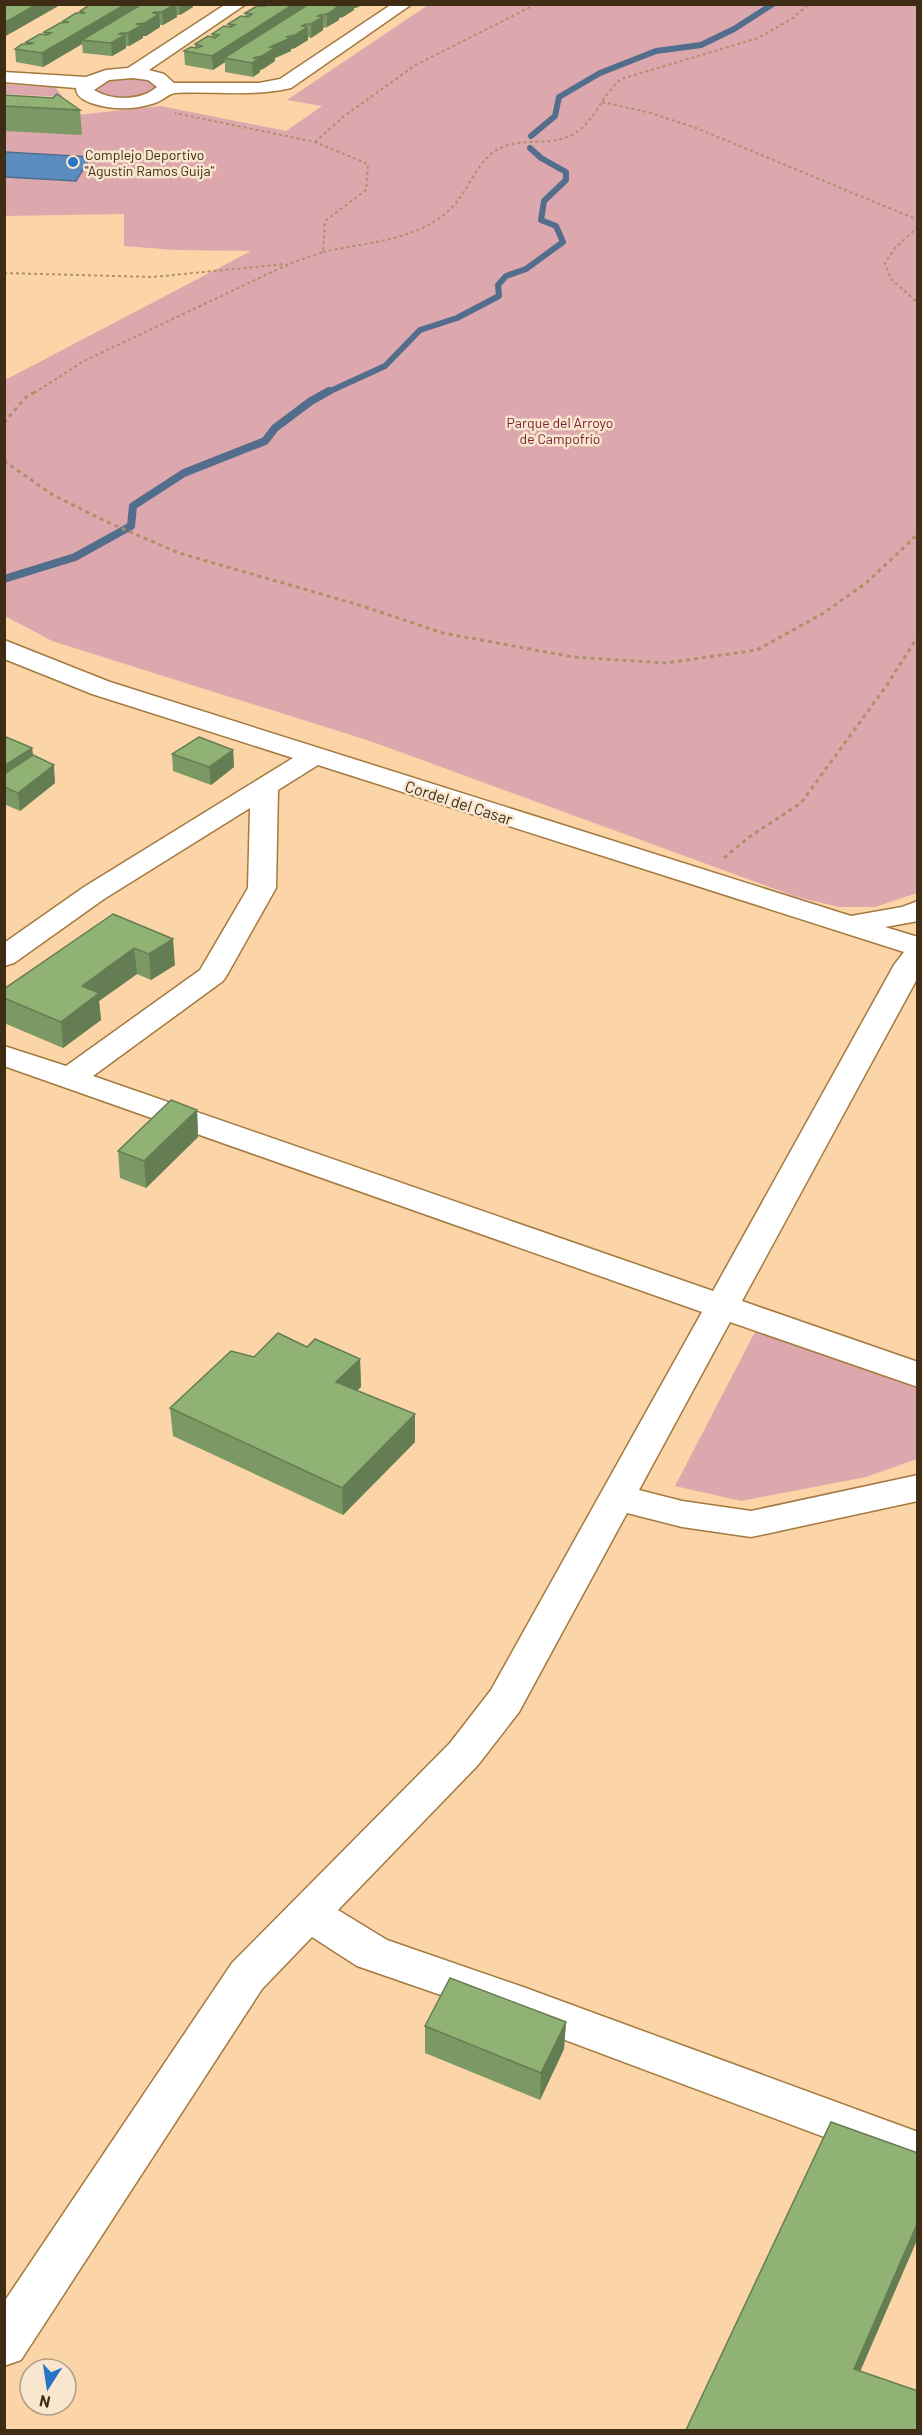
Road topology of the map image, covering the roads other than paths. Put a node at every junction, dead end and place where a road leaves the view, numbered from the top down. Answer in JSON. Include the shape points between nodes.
{"nodes":[{"id":1,"x":238,"y":4,"type":"edge"},
{"id":2,"x":404,"y":4,"type":"edge"},
{"id":3,"x":132,"y":73,"type":"junction"},
{"id":4,"x":4,"y":77,"type":"edge"},
{"id":5,"x":88,"y":83,"type":"junction"},
{"id":6,"x":167,"y":88,"type":"junction"},
{"id":7,"x":128,"y":102,"type":"junction"},
{"id":8,"x":81,"y":108,"type":"edge"},
{"id":9,"x":4,"y":648,"type":"edge"},
{"id":10,"x":314,"y":756,"type":"junction"},
{"id":11,"x":264,"y":788,"type":"junction"},
{"id":12,"x":918,"y":910,"type":"edge"},
{"id":13,"x":850,"y":925,"type":"junction"},
{"id":14,"x":918,"y":947,"type":"edge"},
{"id":15,"x":918,"y":953,"type":"edge"},
{"id":16,"x":4,"y":957,"type":"edge"},
{"id":17,"x":4,"y":1055,"type":"edge"},
{"id":18,"x":70,"y":1078,"type":"junction"},
{"id":19,"x":722,"y":1305,"type":"junction"},
{"id":20,"x":918,"y":1375,"type":"edge"},
{"id":21,"x":918,"y":1488,"type":"edge"},
{"id":22,"x":617,"y":1497,"type":"junction"},
{"id":23,"x":309,"y":1913,"type":"junction"},
{"id":24,"x":918,"y":2152,"type":"edge"},
{"id":25,"x":4,"y":2344,"type":"edge"}],
"edges":[{"from":1,"to":3,"type":"street"},
{"from":2,"to":6,"type":"street","via":[[285,84],[259,88]]},
{"from":3,"to":5,"type":"street","via":[[106,75]]},
{"from":3,"to":6,"type":"street","via":[[155,76]]},
{"from":4,"to":5,"type":"street"},
{"from":5,"to":7,"type":"street","via":[[85,92],[90,96]]},
{"from":6,"to":7,"type":"street","via":[[157,97]]},
{"from":7,"to":8,"type":"street"},
{"from":9,"to":10,"type":"street","name":"Cordel del Casar","via":[[101,688]]},
{"from":10,"to":11,"type":"street"},
{"from":10,"to":13,"type":"street","name":"Cordel del Casar"},
{"from":11,"to":16,"type":"street","via":[[94,893]]},
{"from":11,"to":18,"type":"street","via":[[262,888],[212,975]]},
{"from":12,"to":13,"type":"street"},
{"from":13,"to":14,"type":"street","name":"Cordel del Casar"},
{"from":15,"to":19,"type":"street"},
{"from":17,"to":18,"type":"street"},
{"from":18,"to":19,"type":"street"},
{"from":19,"to":20,"type":"street"},
{"from":19,"to":22,"type":"street"},
{"from":21,"to":22,"type":"street","via":[[751,1524],[682,1514]]},
{"from":22,"to":23,"type":"street","via":[[505,1701],[464,1754]]},
{"from":23,"to":24,"type":"street","via":[[372,1953]]},
{"from":23,"to":25,"type":"street","via":[[247,1976]]}]}
